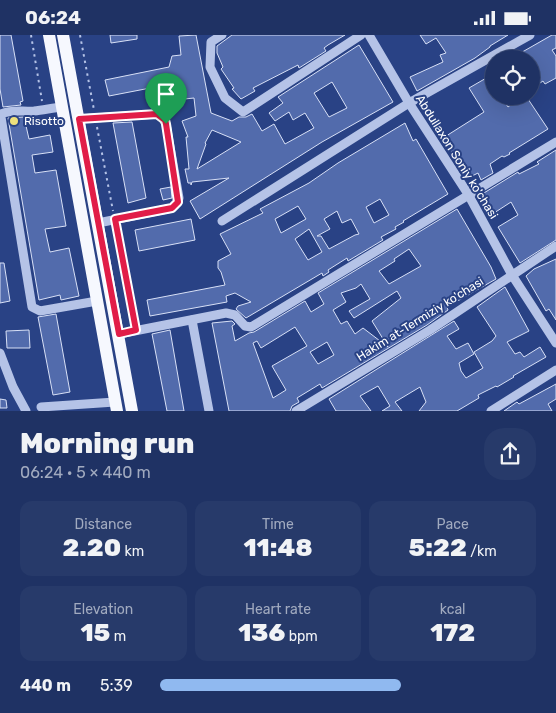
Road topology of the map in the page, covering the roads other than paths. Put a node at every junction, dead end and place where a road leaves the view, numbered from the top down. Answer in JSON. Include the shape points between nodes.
{"nodes":[{"id":1,"x":49,"y":35,"type":"edge"},
{"id":2,"x":63,"y":35,"type":"edge"},
{"id":3,"x":222,"y":35,"type":"edge"},
{"id":4,"x":361,"y":35,"type":"edge"},
{"id":5,"x":369,"y":35,"type":"edge"},
{"id":6,"x":530,"y":35,"type":"edge"},
{"id":7,"x":409,"y":103,"type":"junction"},
{"id":8,"x":62,"y":107,"type":"junction"},
{"id":9,"x":79,"y":119,"type":"junction"},
{"id":10,"x":556,"y":142,"type":"edge"},
{"id":11,"x":468,"y":194,"type":"junction"},
{"id":12,"x":222,"y":221,"type":"dead end"},
{"id":13,"x":98,"y":223,"type":"junction"},
{"id":14,"x":556,"y":246,"type":"edge"},
{"id":15,"x":512,"y":275,"type":"junction"},
{"id":16,"x":97,"y":301,"type":"junction"},
{"id":17,"x":192,"y":320,"type":"junction"},
{"id":18,"x":119,"y":334,"type":"junction"},
{"id":19,"x":556,"y":343,"type":"edge"},
{"id":20,"x":0,"y":353,"type":"edge"},
{"id":21,"x":556,"y":369,"type":"edge"},
{"id":22,"x":116,"y":406,"type":"edge"},
{"id":23,"x":41,"y":407,"type":"dead end"},
{"id":24,"x":26,"y":411,"type":"edge"},
{"id":25,"x":132,"y":411,"type":"edge"},
{"id":26,"x":209,"y":411,"type":"edge"},
{"id":27,"x":296,"y":411,"type":"edge"},
{"id":28,"x":491,"y":411,"type":"edge"}],
"edges":[{"from":1,"to":8,"type":"main road"},
{"from":2,"to":9,"type":"main road"},
{"from":3,"to":4,"type":"street","via":[[212,42],[210,67],[225,98],[243,111]]},
{"from":5,"to":7,"type":"street","name":"Abdullaxon Soniy ko'chasi"},
{"from":6,"to":7,"type":"street"},
{"from":7,"to":11,"type":"street","name":"Abdullaxon Soniy ko'chasi"},
{"from":7,"to":12,"type":"street"},
{"from":8,"to":16,"type":"main road"},
{"from":8,"to":16,"type":"street","via":[[1,114],[32,307],[40,311]]},
{"from":9,"to":13,"type":"main road"},
{"from":9,"to":13,"type":"street","via":[[157,114],[166,124],[178,202],[172,208]]},
{"from":10,"to":11,"type":"street"},
{"from":11,"to":15,"type":"street","name":"Abdullaxon Soniy ko'chasi"},
{"from":11,"to":17,"type":"street","via":[[251,327],[245,327],[235,315],[226,313]]},
{"from":13,"to":18,"type":"main road"},
{"from":14,"to":15,"type":"street","name":"Hakim at-Termiziy ko'chasi"},
{"from":15,"to":19,"type":"street","name":"Abdullaxon Soniy ko'chasi"},
{"from":15,"to":27,"type":"street","name":"Hakim at-Termiziy ko'chasi","via":[[430,330]]},
{"from":16,"to":22,"type":"main road"},
{"from":17,"to":18,"type":"street"},
{"from":17,"to":26,"type":"street"},
{"from":18,"to":25,"type":"main road"},
{"from":20,"to":24,"type":"street"},
{"from":21,"to":28,"type":"street"},
{"from":22,"to":23,"type":"street"}]}
